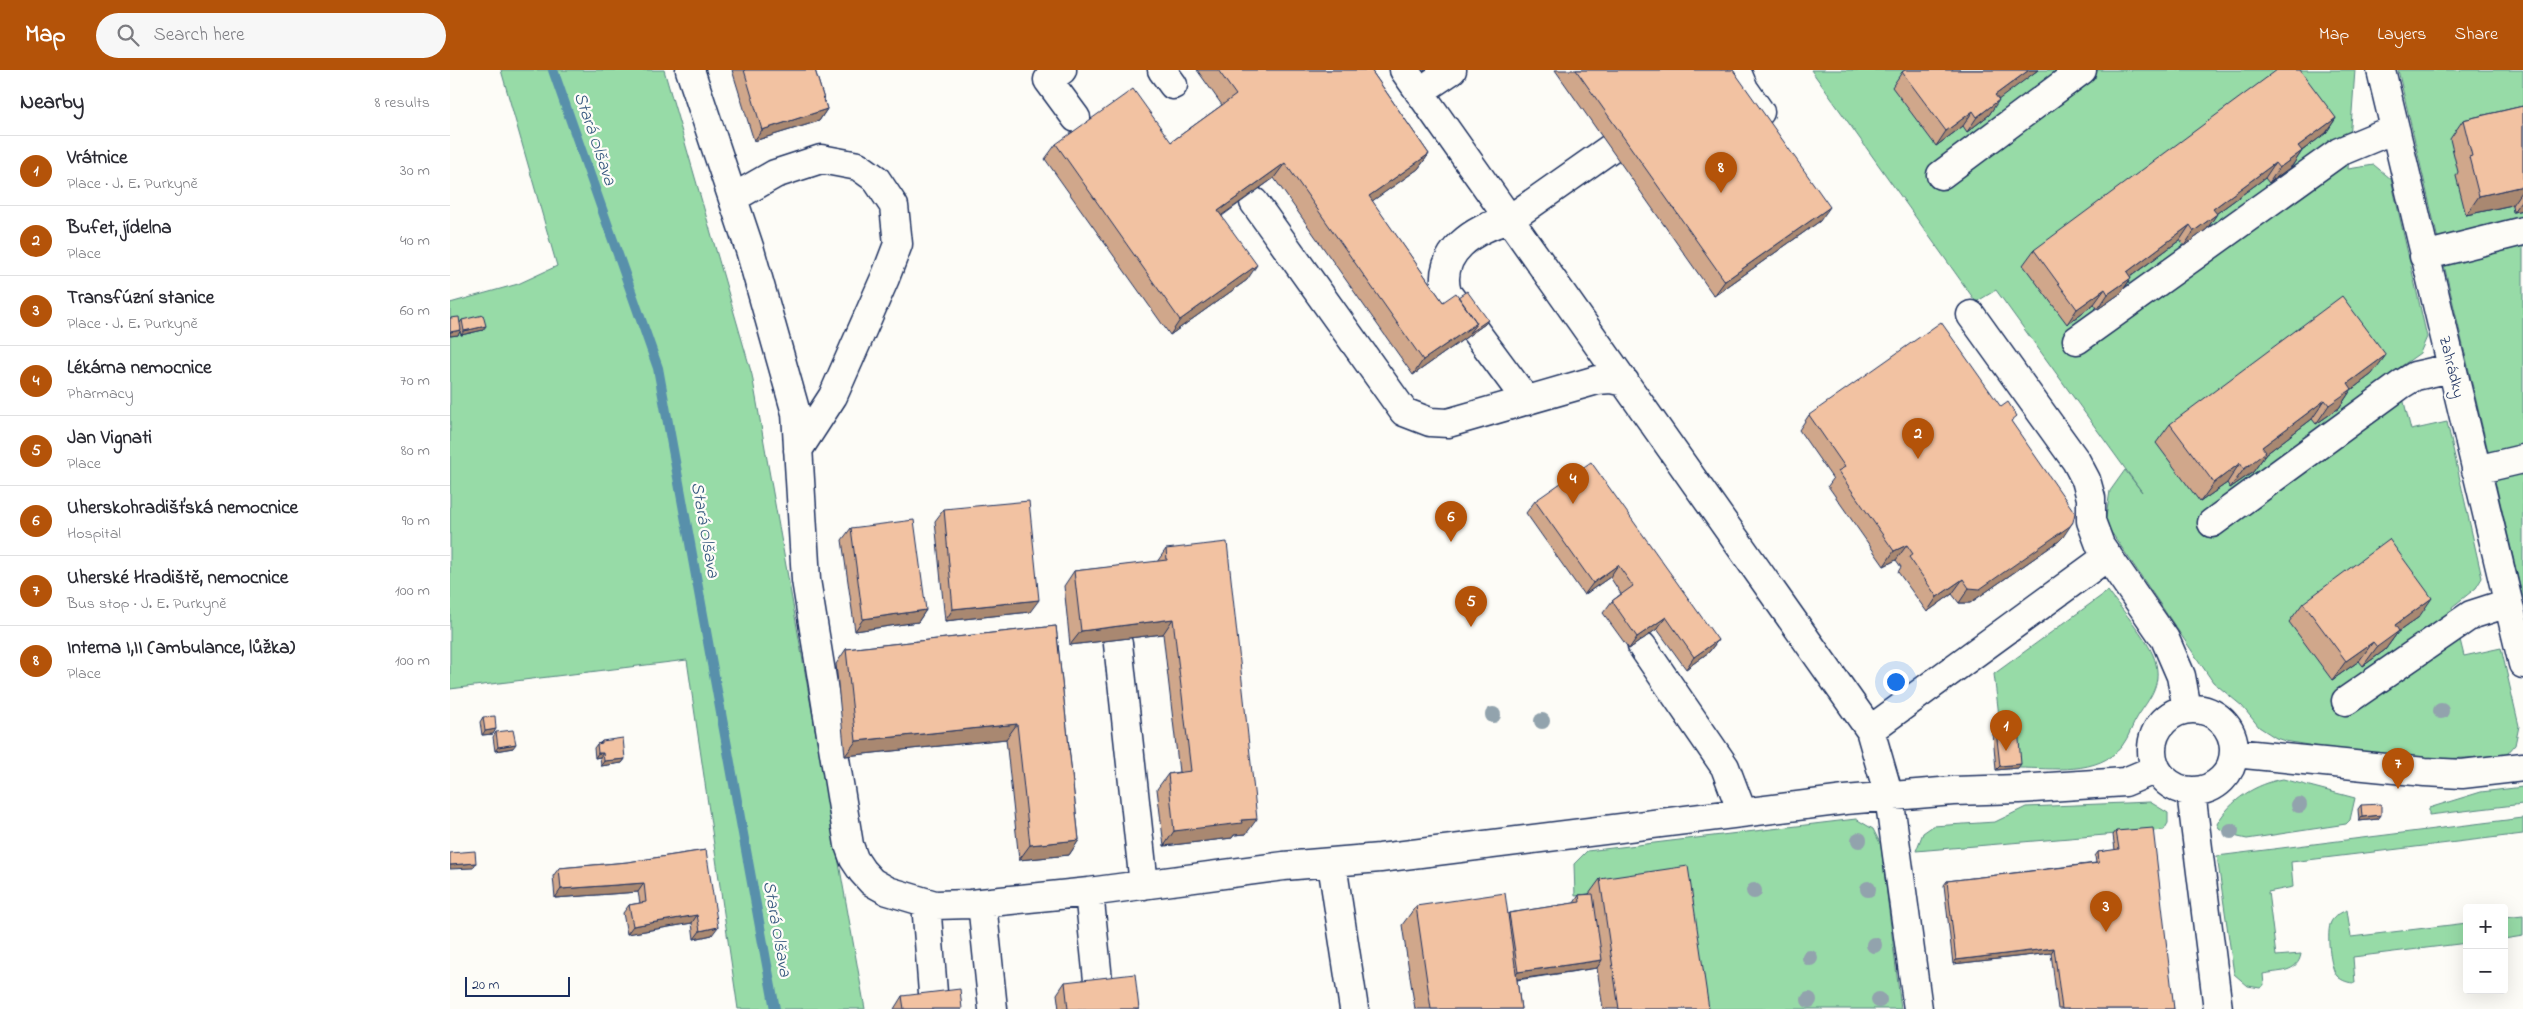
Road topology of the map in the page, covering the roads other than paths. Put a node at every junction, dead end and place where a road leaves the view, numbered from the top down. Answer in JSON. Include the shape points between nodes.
{"nodes":[{"id":1,"x":690,"y":70,"type":"edge"},
{"id":2,"x":1062,"y":70,"type":"edge"},
{"id":3,"x":1452,"y":70,"type":"edge"},
{"id":4,"x":1736,"y":70,"type":"edge"},
{"id":5,"x":2082,"y":70,"type":"edge"},
{"id":6,"x":2381,"y":70,"type":"edge"},
{"id":7,"x":1411,"y":81,"type":"edge"},
{"id":8,"x":1076,"y":118,"type":"dead end"},
{"id":9,"x":1772,"y":129,"type":"edge"},
{"id":10,"x":2396,"y":132,"type":"junction"},
{"id":11,"x":1610,"y":148,"type":"edge"},
{"id":12,"x":1941,"y":175,"type":"dead end"},
{"id":13,"x":733,"y":198,"type":"junction"},
{"id":14,"x":1254,"y":202,"type":"edge"},
{"id":15,"x":1510,"y":219,"type":"junction"},
{"id":16,"x":2523,"y":231,"type":"edge"},
{"id":17,"x":2424,"y":256,"type":"junction"},
{"id":18,"x":1971,"y":315,"type":"dead end"},
{"id":19,"x":2077,"y":340,"type":"edge"},
{"id":20,"x":2451,"y":368,"type":"junction"},
{"id":21,"x":1625,"y":382,"type":"junction"},
{"id":22,"x":1527,"y":401,"type":"junction"},
{"id":23,"x":798,"y":450,"type":"junction"},
{"id":24,"x":2523,"y":459,"type":"edge"},
{"id":25,"x":2476,"y":470,"type":"junction"},
{"id":26,"x":2212,"y":523,"type":"dead end"},
{"id":27,"x":2108,"y":556,"type":"junction"},
{"id":28,"x":2508,"y":603,"type":"junction"},
{"id":29,"x":1118,"y":644,"type":"edge"},
{"id":30,"x":1642,"y":646,"type":"edge"},
{"id":31,"x":2523,"y":664,"type":"edge"},
{"id":32,"x":2346,"y":701,"type":"dead end"},
{"id":33,"x":2187,"y":709,"type":"junction"},
{"id":34,"x":1870,"y":730,"type":"junction"},
{"id":35,"x":2234,"y":753,"type":"junction"},
{"id":36,"x":2523,"y":767,"type":"edge"},
{"id":37,"x":2156,"y":769,"type":"junction"},
{"id":38,"x":2191,"y":792,"type":"junction"},
{"id":39,"x":1889,"y":796,"type":"junction"},
{"id":40,"x":1742,"y":812,"type":"junction"},
{"id":41,"x":1332,"y":864,"type":"junction"},
{"id":42,"x":1144,"y":885,"type":"junction"},
{"id":43,"x":1089,"y":892,"type":"junction"},
{"id":44,"x":926,"y":903,"type":"junction"},
{"id":45,"x":982,"y":903,"type":"junction"},
{"id":46,"x":1099,"y":990,"type":"edge"},
{"id":47,"x":933,"y":993,"type":"edge"},
{"id":48,"x":993,"y":1009,"type":"edge"},
{"id":49,"x":1354,"y":1009,"type":"edge"},
{"id":50,"x":1918,"y":1009,"type":"edge"},
{"id":51,"x":2218,"y":1009,"type":"edge"}],
"edges":[{"from":1,"to":13,"type":"street"},
{"from":2,"to":8,"type":"street","via":[[1048,80]]},
{"from":3,"to":7,"type":"street"},
{"from":4,"to":9,"type":"street","via":[[1744,90]]},
{"from":5,"to":12,"type":"street"},
{"from":6,"to":10,"type":"street","name":"Zahrádky"},
{"from":7,"to":15,"type":"street"},
{"from":10,"to":17,"type":"street","name":"Zahrádky"},
{"from":10,"to":19,"type":"street","via":[[2339,152]]},
{"from":11,"to":15,"type":"street"},
{"from":13,"to":23,"type":"street","via":[[796,413]]},
{"from":13,"to":23,"type":"street","via":[[775,174],[821,159],[858,166],[876,179],[894,206],[898,244],[885,278],[832,396]]},
{"from":14,"to":22,"type":"street","via":[[1404,412],[1430,422],[1448,423]]},
{"from":15,"to":21,"type":"street"},
{"from":15,"to":22,"type":"street","via":[[1482,230],[1453,251],[1447,263],[1445,286]]},
{"from":16,"to":17,"type":"street"},
{"from":17,"to":20,"type":"street","name":"Zahrádky"},
{"from":18,"to":27,"type":"street","via":[[2076,461],[2091,498],[2091,521]]},
{"from":20,"to":25,"type":"street","name":"Zahrádky"},
{"from":20,"to":26,"type":"street","via":[[2415,376],[2402,384]]},
{"from":21,"to":22,"type":"street","via":[[1597,380]]},
{"from":21,"to":34,"type":"street"},
{"from":23,"to":44,"type":"street","via":[[806,580],[849,845],[854,859],[872,882],[905,898]]},
{"from":24,"to":25,"type":"street"},
{"from":25,"to":28,"type":"street","name":"Zahrádky"},
{"from":27,"to":33,"type":"street","via":[[2172,652],[2181,676]]},
{"from":27,"to":34,"type":"street"},
{"from":28,"to":31,"type":"street","name":"Zahrádky"},
{"from":28,"to":32,"type":"street","via":[[2471,615]]},
{"from":29,"to":42,"type":"street"},
{"from":30,"to":40,"type":"street","via":[[1725,767]]},
{"from":33,"to":35,"type":"street","via":[[2207,711],[2224,722],[2233,740]]},
{"from":33,"to":37,"type":"street","via":[[2171,716],[2158,729],[2152,746]]},
{"from":34,"to":39,"type":"street"},
{"from":35,"to":36,"type":"street","via":[[2462,774]]},
{"from":35,"to":38,"type":"street","via":[[2229,771],[2221,781],[2204,790]]},
{"from":37,"to":38,"type":"street","via":[[2171,785]]},
{"from":37,"to":39,"type":"street","via":[[2125,782]]},
{"from":38,"to":51,"type":"street"},
{"from":39,"to":40,"type":"street"},
{"from":39,"to":50,"type":"street"},
{"from":40,"to":41,"type":"street"},
{"from":41,"to":42,"type":"street","via":[[1284,866]]},
{"from":41,"to":49,"type":"street"},
{"from":42,"to":43,"type":"street"},
{"from":43,"to":45,"type":"street"},
{"from":43,"to":46,"type":"street"},
{"from":44,"to":45,"type":"street"},
{"from":44,"to":47,"type":"street"},
{"from":45,"to":48,"type":"street"}]}
